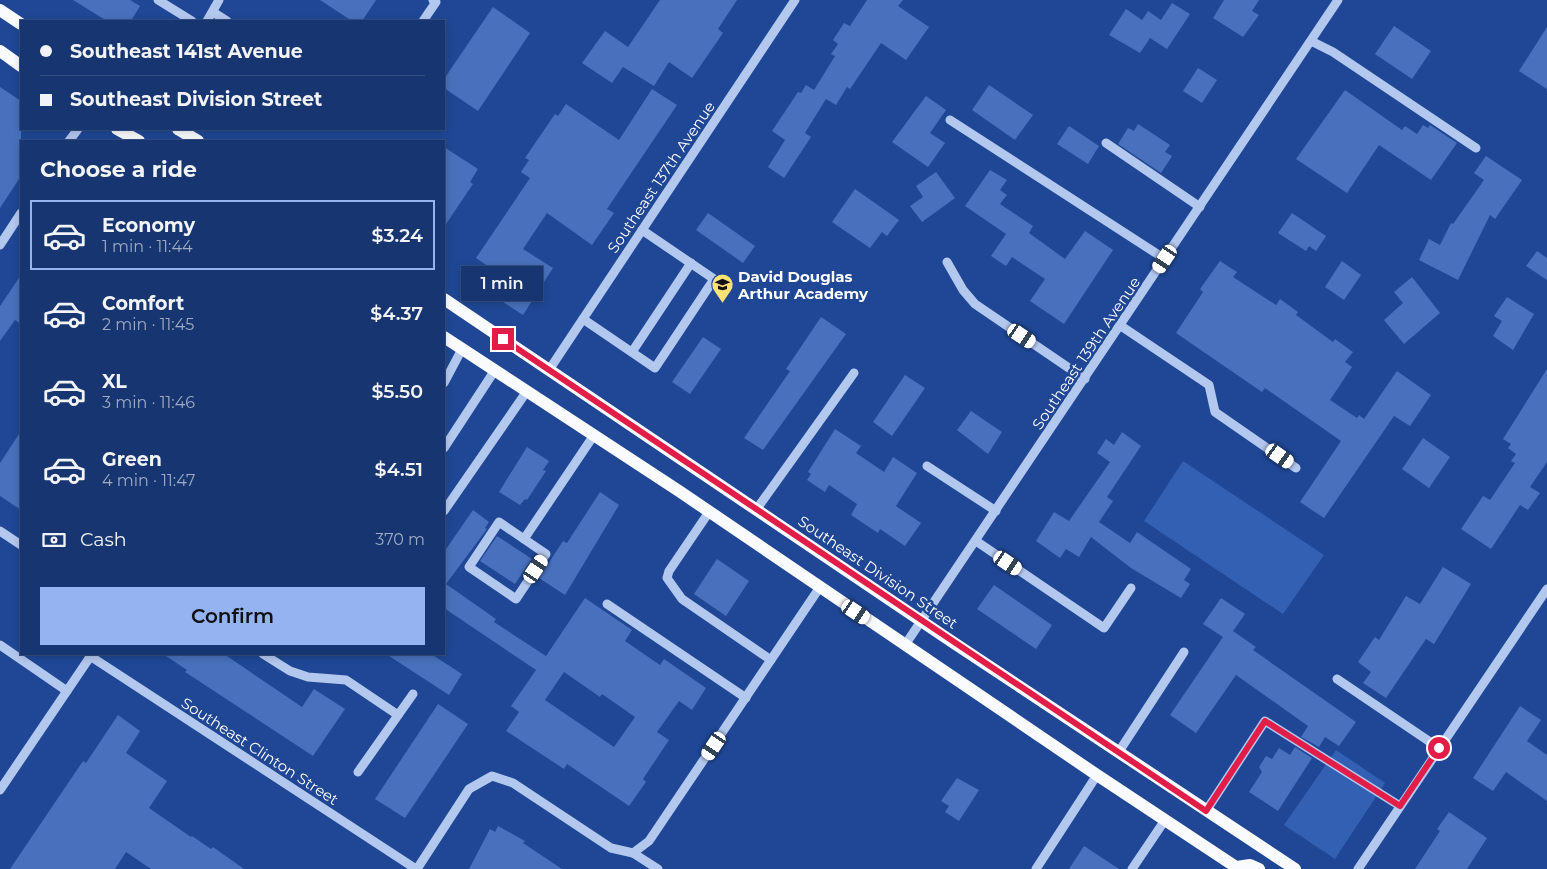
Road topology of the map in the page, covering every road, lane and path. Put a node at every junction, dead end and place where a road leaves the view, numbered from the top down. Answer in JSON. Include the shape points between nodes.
{"nodes":[{"id":1,"x":158,"y":0,"type":"edge"},
{"id":2,"x":220,"y":0,"type":"edge"},
{"id":3,"x":433,"y":0,"type":"edge"},
{"id":4,"x":795,"y":0,"type":"edge"},
{"id":5,"x":1338,"y":0,"type":"edge"},
{"id":6,"x":0,"y":10,"type":"edge"},
{"id":7,"x":213,"y":12,"type":"junction"},
{"id":8,"x":190,"y":20,"type":"edge"},
{"id":9,"x":208,"y":20,"type":"edge"},
{"id":10,"x":225,"y":20,"type":"edge"},
{"id":11,"x":424,"y":20,"type":"edge"},
{"id":12,"x":20,"y":23,"type":"edge"},
{"id":13,"x":1311,"y":41,"type":"junction"},
{"id":14,"x":0,"y":51,"type":"edge"},
{"id":15,"x":20,"y":65,"type":"edge"},
{"id":16,"x":950,"y":120,"type":"dead end"},
{"id":17,"x":119,"y":130,"type":"edge"},
{"id":18,"x":180,"y":130,"type":"edge"},
{"id":19,"x":137,"y":140,"type":"edge"},
{"id":20,"x":196,"y":140,"type":"edge"},
{"id":21,"x":1106,"y":143,"type":"dead end"},
{"id":22,"x":1476,"y":148,"type":"dead end"},
{"id":23,"x":1200,"y":207,"type":"junction"},
{"id":24,"x":20,"y":214,"type":"edge"},
{"id":25,"x":642,"y":230,"type":"junction"},
{"id":26,"x":0,"y":244,"type":"edge"},
{"id":27,"x":1165,"y":259,"type":"junction"},
{"id":28,"x":947,"y":262,"type":"dead end"},
{"id":29,"x":691,"y":263,"type":"junction"},
{"id":30,"x":445,"y":300,"type":"edge"},
{"id":31,"x":583,"y":319,"type":"junction"},
{"id":32,"x":1121,"y":326,"type":"junction"},
{"id":33,"x":445,"y":338,"type":"edge"},
{"id":34,"x":462,"y":349,"type":"junction"},
{"id":35,"x":632,"y":352,"type":"junction"},
{"id":36,"x":494,"y":370,"type":"junction"},
{"id":37,"x":549,"y":370,"type":"junction"},
{"id":38,"x":854,"y":373,"type":"dead end"},
{"id":39,"x":1085,"y":378,"type":"junction"},
{"id":40,"x":445,"y":381,"type":"edge"},
{"id":41,"x":527,"y":391,"type":"junction"},
{"id":42,"x":594,"y":435,"type":"junction"},
{"id":43,"x":445,"y":446,"type":"edge"},
{"id":44,"x":927,"y":466,"type":"dead end"},
{"id":45,"x":1296,"y":468,"type":"dead end"},
{"id":46,"x":445,"y":510,"type":"edge"},
{"id":47,"x":756,"y":510,"type":"junction"},
{"id":48,"x":996,"y":511,"type":"junction"},
{"id":49,"x":709,"y":512,"type":"junction"},
{"id":50,"x":0,"y":531,"type":"edge"},
{"id":51,"x":524,"y":539,"type":"junction"},
{"id":52,"x":976,"y":541,"type":"junction"},
{"id":53,"x":20,"y":544,"type":"edge"},
{"id":54,"x":820,"y":587,"type":"junction"},
{"id":55,"x":1131,"y":588,"type":"dead end"},
{"id":56,"x":1547,"y":589,"type":"edge"},
{"id":57,"x":607,"y":604,"type":"dead end"},
{"id":58,"x":922,"y":620,"type":"junction"},
{"id":59,"x":0,"y":645,"type":"edge"},
{"id":60,"x":905,"y":645,"type":"junction"},
{"id":61,"x":1184,"y":652,"type":"dead end"},
{"id":62,"x":91,"y":655,"type":"edge"},
{"id":63,"x":265,"y":655,"type":"edge"},
{"id":64,"x":771,"y":660,"type":"junction"},
{"id":65,"x":1337,"y":679,"type":"dead end"},
{"id":66,"x":67,"y":691,"type":"junction"},
{"id":67,"x":413,"y":694,"type":"dead end"},
{"id":68,"x":746,"y":698,"type":"junction"},
{"id":69,"x":398,"y":715,"type":"junction"},
{"id":70,"x":1439,"y":748,"type":"junction"},
{"id":71,"x":1118,"y":753,"type":"junction"},
{"id":72,"x":358,"y":772,"type":"dead end"},
{"id":73,"x":1097,"y":775,"type":"junction"},
{"id":74,"x":0,"y":790,"type":"edge"},
{"id":75,"x":1400,"y":806,"type":"junction"},
{"id":76,"x":1206,"y":811,"type":"junction"},
{"id":77,"x":1165,"y":820,"type":"junction"},
{"id":78,"x":633,"y":853,"type":"junction"},
{"id":79,"x":1237,"y":868,"type":"edge"},
{"id":80,"x":417,"y":869,"type":"edge"},
{"id":81,"x":658,"y":869,"type":"edge"},
{"id":82,"x":1036,"y":869,"type":"edge"},
{"id":83,"x":1132,"y":869,"type":"edge"},
{"id":84,"x":1259,"y":869,"type":"edge"},
{"id":85,"x":1295,"y":869,"type":"edge"},
{"id":86,"x":1358,"y":869,"type":"edge"}],
"edges":[{"from":1,"to":8,"type":"street"},
{"from":2,"to":7,"type":"street"},
{"from":3,"to":11,"type":"street","via":[[436,2]]},
{"from":4,"to":25,"type":"street","name":"Southeast 137th Avenue"},
{"from":5,"to":13,"type":"street","name":"Southeast 139th Avenue"},
{"from":6,"to":12,"type":"main road"},
{"from":7,"to":9,"type":"street"},
{"from":7,"to":10,"type":"street"},
{"from":13,"to":22,"type":"street","via":[[1333,52]]},
{"from":13,"to":23,"type":"street","name":"Southeast 139th Avenue"},
{"from":14,"to":15,"type":"main road"},
{"from":16,"to":27,"type":"street"},
{"from":17,"to":19,"type":"main road"},
{"from":18,"to":20,"type":"main road"},
{"from":21,"to":23,"type":"street"},
{"from":23,"to":27,"type":"street","name":"Southeast 139th Avenue"},
{"from":24,"to":26,"type":"street"},
{"from":25,"to":29,"type":"street"},
{"from":25,"to":31,"type":"street","name":"Southeast 137th Avenue"},
{"from":27,"to":32,"type":"street","name":"Southeast 139th Avenue"},
{"from":28,"to":39,"type":"street","via":[[975,304]]},
{"from":29,"to":35,"type":"street"},
{"from":29,"to":35,"type":"street","via":[[714,279],[693,311],[655,368]]},
{"from":30,"to":37,"type":"main road","name":"Southeast Division Street"},
{"from":31,"to":35,"type":"street"},
{"from":31,"to":37,"type":"street","name":"Southeast 137th Avenue"},
{"from":32,"to":39,"type":"street","name":"Southeast 139th Avenue"},
{"from":32,"to":45,"type":"street","via":[[1209,385],[1215,412]]},
{"from":33,"to":34,"type":"main road"},
{"from":34,"to":36,"type":"main road"},
{"from":34,"to":40,"type":"street"},
{"from":36,"to":41,"type":"main road"},
{"from":36,"to":43,"type":"street"},
{"from":37,"to":47,"type":"main road","name":"Southeast Division Street"},
{"from":38,"to":47,"type":"street"},
{"from":39,"to":48,"type":"street","name":"Southeast 139th Avenue"},
{"from":41,"to":42,"type":"main road"},
{"from":41,"to":46,"type":"street"},
{"from":42,"to":49,"type":"main road"},
{"from":42,"to":51,"type":"street"},
{"from":44,"to":48,"type":"street"},
{"from":47,"to":58,"type":"main road","name":"Southeast Division Street"},
{"from":48,"to":52,"type":"street","name":"Southeast 139th Avenue"},
{"from":49,"to":54,"type":"main road"},
{"from":49,"to":64,"type":"street","via":[[667,578],[682,600]]},
{"from":50,"to":53,"type":"street"},
{"from":51,"to":51,"type":"street","via":[[498,522],[469,567],[516,599],[546,554]]},
{"from":52,"to":55,"type":"street","via":[[1104,628]]},
{"from":52,"to":58,"type":"street","name":"Southeast 139th Avenue"},
{"from":54,"to":60,"type":"main road"},
{"from":54,"to":64,"type":"street"},
{"from":56,"to":70,"type":"street"},
{"from":57,"to":68,"type":"street"},
{"from":58,"to":60,"type":"street","name":"Southeast 139th Avenue"},
{"from":58,"to":71,"type":"main road","name":"Southeast Division Street"},
{"from":59,"to":66,"type":"street"},
{"from":60,"to":73,"type":"main road"},
{"from":61,"to":71,"type":"street"},
{"from":62,"to":66,"type":"street"},
{"from":62,"to":80,"type":"street","name":"Southeast Clinton Street"},
{"from":63,"to":69,"type":"street","via":[[290,671],[308,677],[346,680]]},
{"from":64,"to":68,"type":"street"},
{"from":65,"to":70,"type":"street"},
{"from":66,"to":74,"type":"street"},
{"from":67,"to":69,"type":"street"},
{"from":68,"to":78,"type":"street","via":[[649,841]]},
{"from":69,"to":72,"type":"street"},
{"from":70,"to":75,"type":"street"},
{"from":71,"to":76,"type":"main road","name":"Southeast Division Street"},
{"from":73,"to":77,"type":"main road"},
{"from":73,"to":82,"type":"street"},
{"from":75,"to":76,"type":"street","via":[[1265,721]]},
{"from":75,"to":86,"type":"street"},
{"from":76,"to":85,"type":"main road","name":"Southeast Division Street"},
{"from":77,"to":79,"type":"main road"},
{"from":77,"to":83,"type":"street"},
{"from":78,"to":80,"type":"street","via":[[611,848],[513,783],[492,776],[469,789]]},
{"from":78,"to":81,"type":"street"},
{"from":79,"to":84,"type":"main road","via":[[1250,865]]}]}
